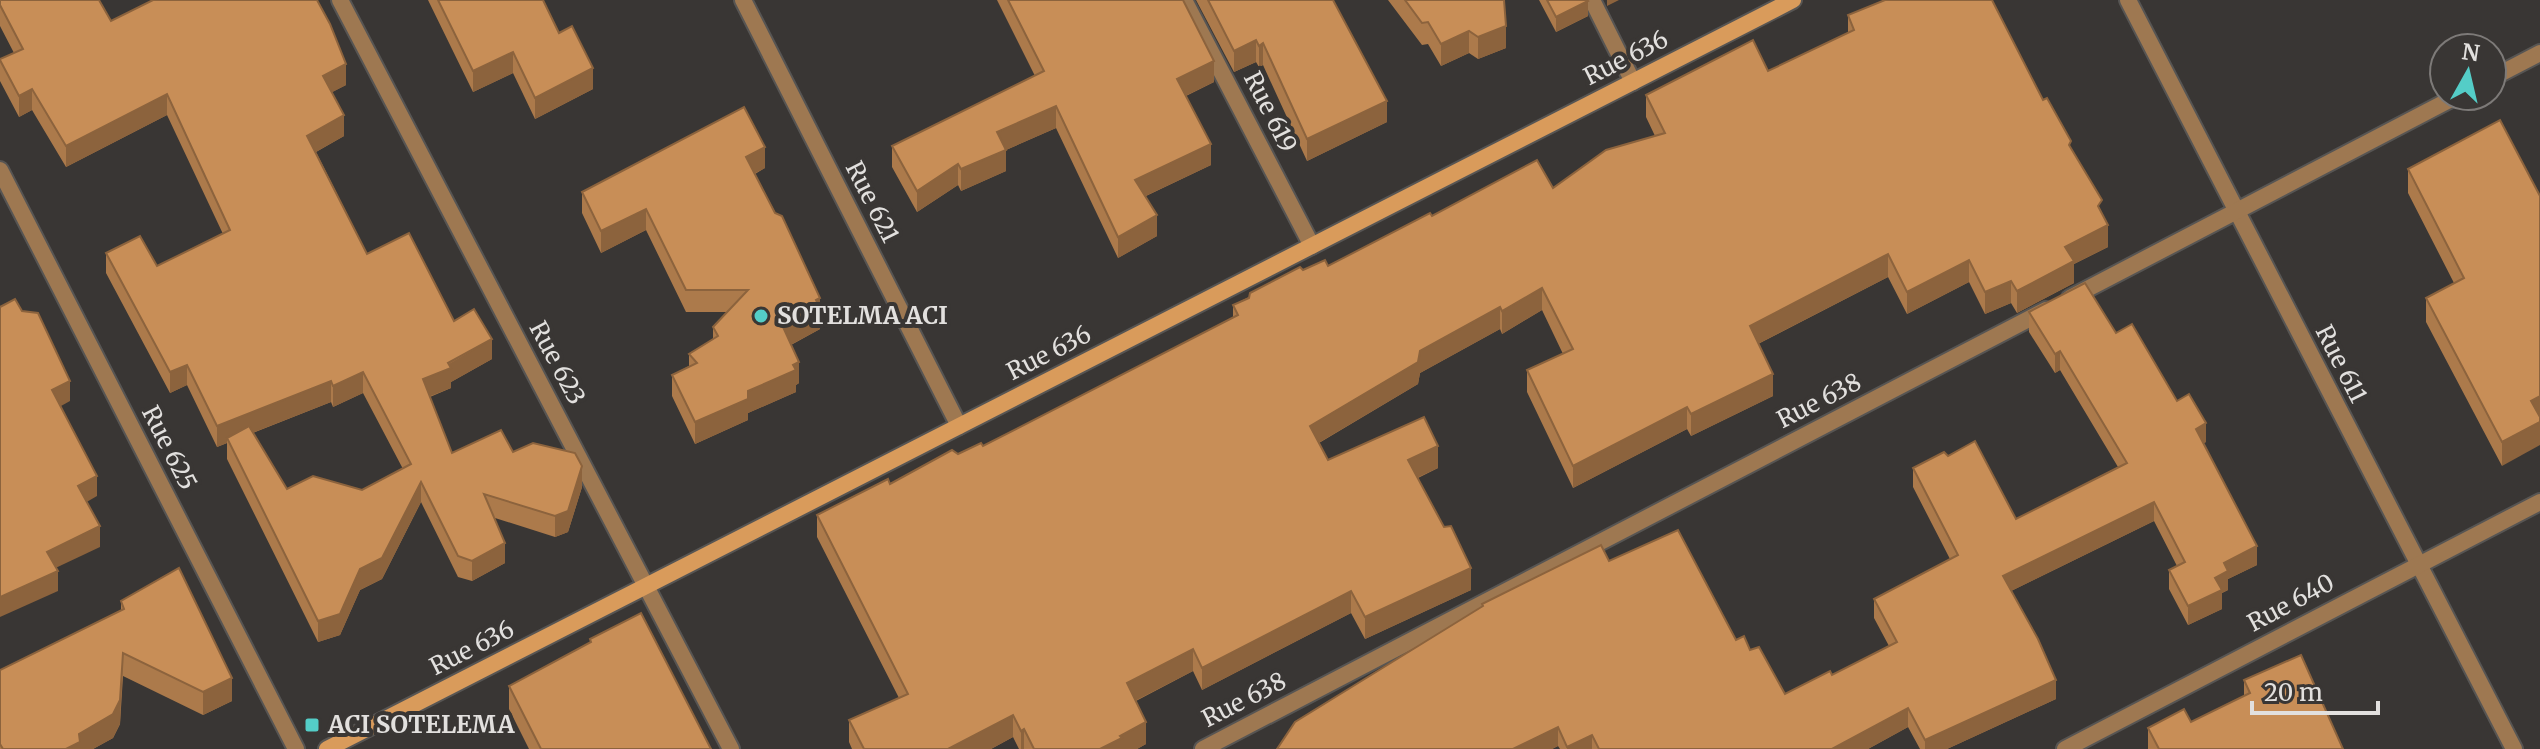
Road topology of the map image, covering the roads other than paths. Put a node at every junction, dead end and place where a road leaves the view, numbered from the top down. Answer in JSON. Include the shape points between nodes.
{"nodes":[{"id":1,"x":340,"y":0,"type":"edge"},
{"id":2,"x":743,"y":0,"type":"edge"},
{"id":3,"x":1184,"y":0,"type":"edge"},
{"id":4,"x":1592,"y":0,"type":"edge"},
{"id":5,"x":1793,"y":0,"type":"edge"},
{"id":6,"x":2128,"y":0,"type":"edge"},
{"id":7,"x":2540,"y":53,"type":"edge"},
{"id":8,"x":2508,"y":70,"type":"edge"},
{"id":9,"x":1633,"y":82,"type":"junction"},
{"id":10,"x":2428,"y":111,"type":"edge"},
{"id":11,"x":0,"y":170,"type":"edge"},
{"id":12,"x":2236,"y":211,"type":"junction"},
{"id":13,"x":1312,"y":246,"type":"junction"},
{"id":14,"x":959,"y":426,"type":"junction"},
{"id":15,"x":2540,"y":502,"type":"edge"},
{"id":16,"x":2417,"y":564,"type":"junction"},
{"id":17,"x":646,"y":586,"type":"junction"},
{"id":18,"x":296,"y":749,"type":"edge"},
{"id":19,"x":327,"y":749,"type":"edge"},
{"id":20,"x":731,"y":749,"type":"edge"},
{"id":21,"x":1203,"y":749,"type":"edge"},
{"id":22,"x":2065,"y":749,"type":"edge"},
{"id":23,"x":2514,"y":749,"type":"edge"}],
"edges":[{"from":1,"to":17,"type":"street","name":"Rue 623"},
{"from":2,"to":14,"type":"street","name":"Rue 621"},
{"from":3,"to":13,"type":"street","name":"Rue 619"},
{"from":4,"to":9,"type":"street"},
{"from":5,"to":9,"type":"street","name":"Rue 636"},
{"from":6,"to":12,"type":"street","name":"Rue 611"},
{"from":7,"to":8,"type":"street"},
{"from":9,"to":13,"type":"street","name":"Rue 636"},
{"from":10,"to":12,"type":"street","name":"Rue 638"},
{"from":11,"to":18,"type":"street","name":"Rue 625"},
{"from":12,"to":16,"type":"street","name":"Rue 611"},
{"from":12,"to":21,"type":"street","name":"Rue 638"},
{"from":13,"to":14,"type":"street","name":"Rue 636"},
{"from":14,"to":17,"type":"street","name":"Rue 636"},
{"from":15,"to":16,"type":"street","name":"Rue 640"},
{"from":16,"to":22,"type":"street","name":"Rue 640"},
{"from":16,"to":23,"type":"street","name":"Rue 611"},
{"from":17,"to":19,"type":"street","name":"Rue 636"},
{"from":17,"to":20,"type":"street","name":"Rue 623"}]}
